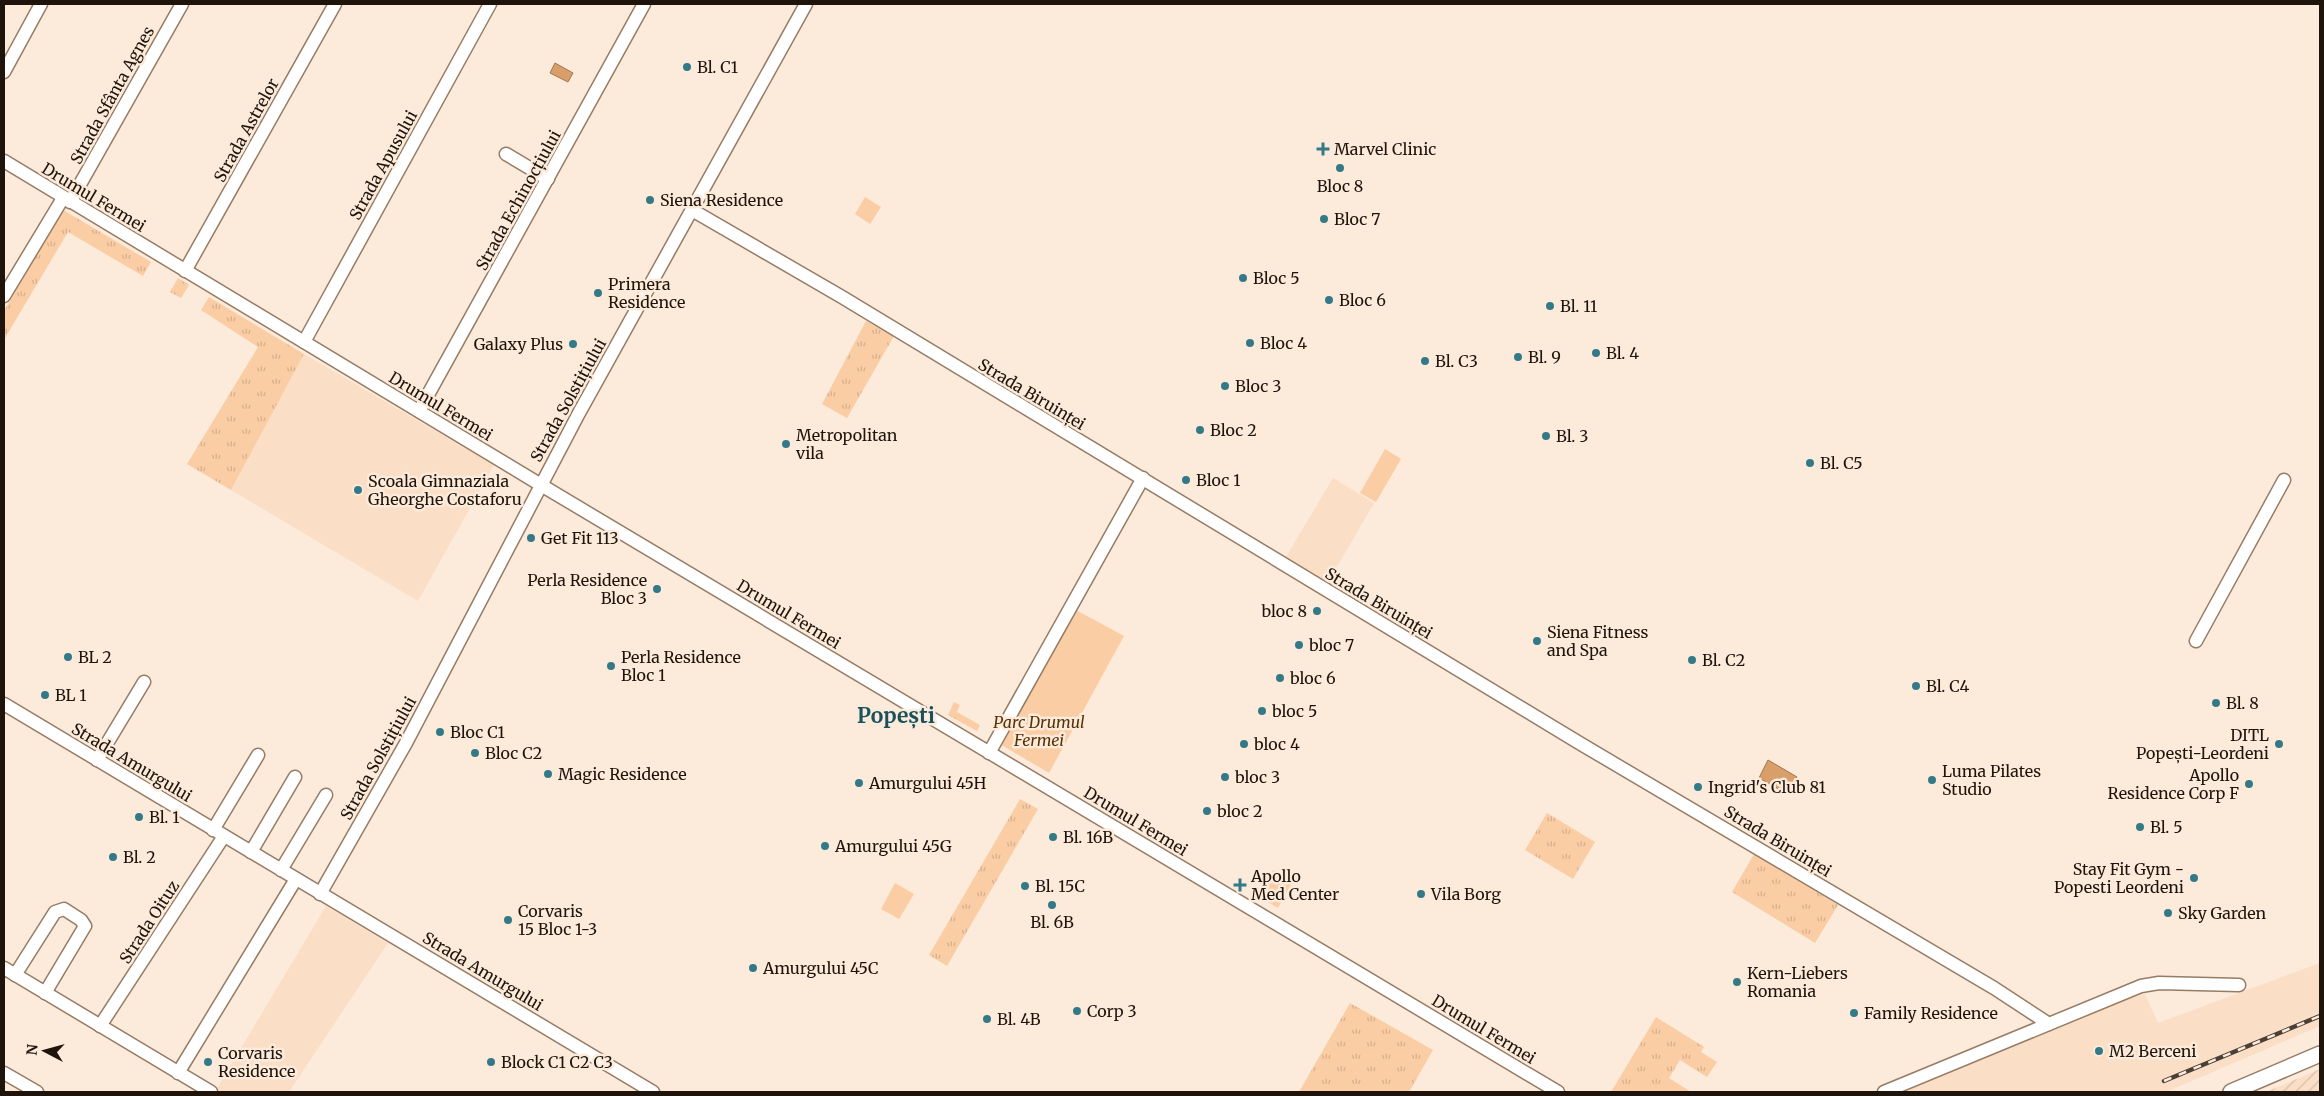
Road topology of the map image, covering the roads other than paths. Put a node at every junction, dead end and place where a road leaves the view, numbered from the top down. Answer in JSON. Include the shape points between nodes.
{"nodes":[{"id":1,"x":41,"y":4,"type":"edge"},
{"id":2,"x":182,"y":4,"type":"edge"},
{"id":3,"x":335,"y":4,"type":"edge"},
{"id":4,"x":490,"y":4,"type":"edge"},
{"id":5,"x":644,"y":4,"type":"edge"},
{"id":6,"x":806,"y":4,"type":"edge"},
{"id":7,"x":4,"y":72,"type":"edge"},
{"id":8,"x":506,"y":154,"type":"dead end"},
{"id":9,"x":4,"y":161,"type":"edge"},
{"id":10,"x":548,"y":179,"type":"junction"},
{"id":11,"x":67,"y":200,"type":"junction"},
{"id":12,"x":692,"y":210,"type":"junction"},
{"id":13,"x":185,"y":271,"type":"junction"},
{"id":14,"x":4,"y":296,"type":"edge"},
{"id":15,"x":304,"y":342,"type":"junction"},
{"id":16,"x":419,"y":411,"type":"junction"},
{"id":17,"x":1143,"y":478,"type":"junction"},
{"id":18,"x":2284,"y":480,"type":"dead end"},
{"id":19,"x":541,"y":485,"type":"junction"},
{"id":20,"x":2196,"y":641,"type":"dead end"},
{"id":21,"x":144,"y":682,"type":"dead end"},
{"id":22,"x":4,"y":704,"type":"edge"},
{"id":23,"x":989,"y":753,"type":"junction"},
{"id":24,"x":258,"y":755,"type":"dead end"},
{"id":25,"x":97,"y":760,"type":"junction"},
{"id":26,"x":295,"y":777,"type":"dead end"},
{"id":27,"x":326,"y":795,"type":"dead end"},
{"id":28,"x":219,"y":833,"type":"junction"},
{"id":29,"x":251,"y":852,"type":"junction"},
{"id":30,"x":281,"y":870,"type":"junction"},
{"id":31,"x":296,"y":879,"type":"junction"},
{"id":32,"x":320,"y":894,"type":"junction"},
{"id":33,"x":9,"y":972,"type":"edge"},
{"id":34,"x":2239,"y":986,"type":"dead end"},
{"id":35,"x":45,"y":993,"type":"junction"},
{"id":36,"x":2049,"y":1024,"type":"junction"},
{"id":37,"x":100,"y":1026,"type":"junction"},
{"id":38,"x":2320,"y":1054,"type":"edge"},
{"id":39,"x":4,"y":1073,"type":"edge"},
{"id":40,"x":178,"y":1073,"type":"junction"},
{"id":41,"x":194,"y":1088,"type":"edge"},
{"id":42,"x":37,"y":1092,"type":"edge"},
{"id":43,"x":211,"y":1092,"type":"edge"},
{"id":44,"x":653,"y":1092,"type":"edge"},
{"id":45,"x":1558,"y":1092,"type":"edge"},
{"id":46,"x":1884,"y":1092,"type":"edge"},
{"id":47,"x":2231,"y":1092,"type":"edge"}],
"edges":[{"from":1,"to":7,"type":"street"},
{"from":2,"to":11,"type":"street","name":"Strada Sfânta Agnes"},
{"from":3,"to":13,"type":"street","name":"Strada Astrelor"},
{"from":4,"to":15,"type":"street","name":"Strada Apusului"},
{"from":5,"to":10,"type":"street","name":"Strada Echinocțiului"},
{"from":6,"to":12,"type":"street","name":"Strada Solstițiului"},
{"from":8,"to":10,"type":"street"},
{"from":9,"to":11,"type":"street","name":"Drumul Fermei"},
{"from":10,"to":16,"type":"street","name":"Strada Echinocțiului"},
{"from":11,"to":13,"type":"street","name":"Drumul Fermei"},
{"from":11,"to":14,"type":"street","name":"Strada Sfânta Agnes"},
{"from":12,"to":17,"type":"street","name":"Strada Biruinței"},
{"from":12,"to":19,"type":"street","name":"Strada Solstițiului"},
{"from":13,"to":15,"type":"street","name":"Drumul Fermei"},
{"from":15,"to":16,"type":"street","name":"Drumul Fermei"},
{"from":16,"to":19,"type":"street","name":"Drumul Fermei"},
{"from":17,"to":23,"type":"street"},
{"from":17,"to":36,"type":"street","name":"Strada Biruinței","via":[[1477,684],[1994,988]]},
{"from":18,"to":20,"type":"street"},
{"from":19,"to":23,"type":"street","name":"Drumul Fermei"},
{"from":19,"to":32,"type":"street","name":"Strada Solstițiului","via":[[406,743]]},
{"from":21,"to":25,"type":"street"},
{"from":22,"to":25,"type":"street","name":"Strada Amurgului"},
{"from":23,"to":45,"type":"street","name":"Drumul Fermei"},
{"from":24,"to":28,"type":"street","name":"Strada Oituz"},
{"from":25,"to":28,"type":"street","name":"Strada Amurgului"},
{"from":26,"to":29,"type":"street"},
{"from":27,"to":30,"type":"street"},
{"from":28,"to":29,"type":"street","name":"Strada Amurgului"},
{"from":28,"to":37,"type":"street","name":"Strada Oituz"},
{"from":29,"to":30,"type":"street","name":"Strada Amurgului"},
{"from":30,"to":31,"type":"street","name":"Strada Amurgului"},
{"from":31,"to":32,"type":"street","name":"Strada Amurgului"},
{"from":31,"to":40,"type":"street"},
{"from":32,"to":44,"type":"street","name":"Strada Amurgului"},
{"from":33,"to":35,"type":"street"},
{"from":33,"to":35,"type":"street","via":[[55,912],[64,910],[85,926]]},
{"from":34,"to":36,"type":"street","via":[[2151,984]]},
{"from":35,"to":37,"type":"street"},
{"from":36,"to":46,"type":"street"},
{"from":37,"to":40,"type":"street"},
{"from":38,"to":47,"type":"main road"},
{"from":39,"to":42,"type":"street"},
{"from":40,"to":41,"type":"street"},
{"from":41,"to":43,"type":"street"}]}
